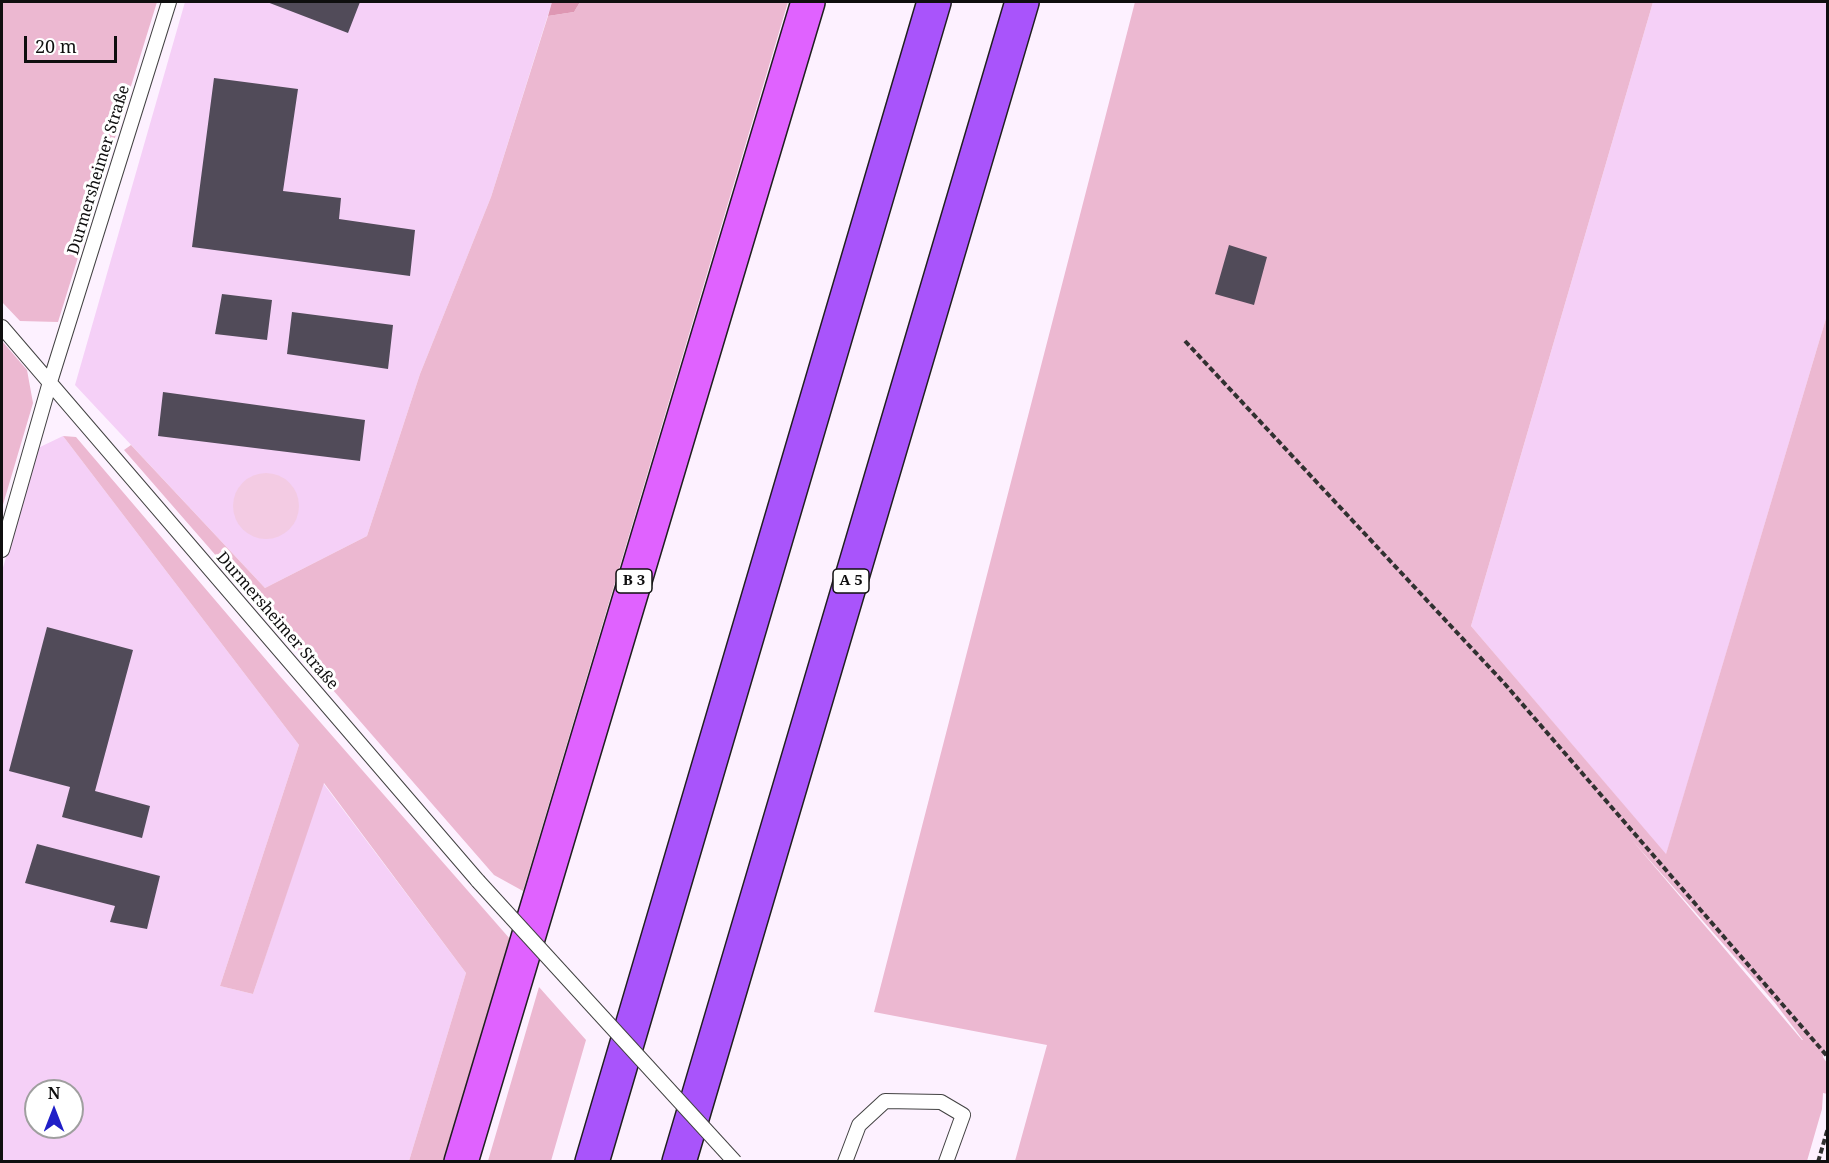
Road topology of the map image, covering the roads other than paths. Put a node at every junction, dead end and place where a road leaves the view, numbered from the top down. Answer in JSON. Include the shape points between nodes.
{"nodes":[{"id":1,"x":169,"y":2,"type":"edge"},
{"id":2,"x":808,"y":2,"type":"edge"},
{"id":3,"x":934,"y":2,"type":"edge"},
{"id":4,"x":1022,"y":2,"type":"edge"},
{"id":5,"x":2,"y":327,"type":"edge"},
{"id":6,"x":50,"y":382,"type":"junction"},
{"id":7,"x":2,"y":550,"type":"edge"},
{"id":8,"x":461,"y":1161,"type":"edge"},
{"id":9,"x":592,"y":1161,"type":"edge"},
{"id":10,"x":679,"y":1161,"type":"edge"},
{"id":11,"x":735,"y":1161,"type":"edge"},
{"id":12,"x":845,"y":1161,"type":"edge"},
{"id":13,"x":946,"y":1161,"type":"edge"}],
"edges":[{"from":1,"to":6,"type":"lane","name":"Durmersheimer Straße"},
{"from":2,"to":8,"type":"main road","number":"B 3"},
{"from":3,"to":9,"type":"highway"},
{"from":4,"to":10,"type":"highway","number":"A 5"},
{"from":5,"to":6,"type":"lane","name":"Durmersheimer Straße"},
{"from":6,"to":7,"type":"lane"},
{"from":6,"to":11,"type":"lane","name":"Durmersheimer Straße","bridge":true,"via":[[478,881]]},
{"from":12,"to":13,"type":"lane","via":[[859,1125],[885,1101],[941,1102],[963,1115]]}]}
